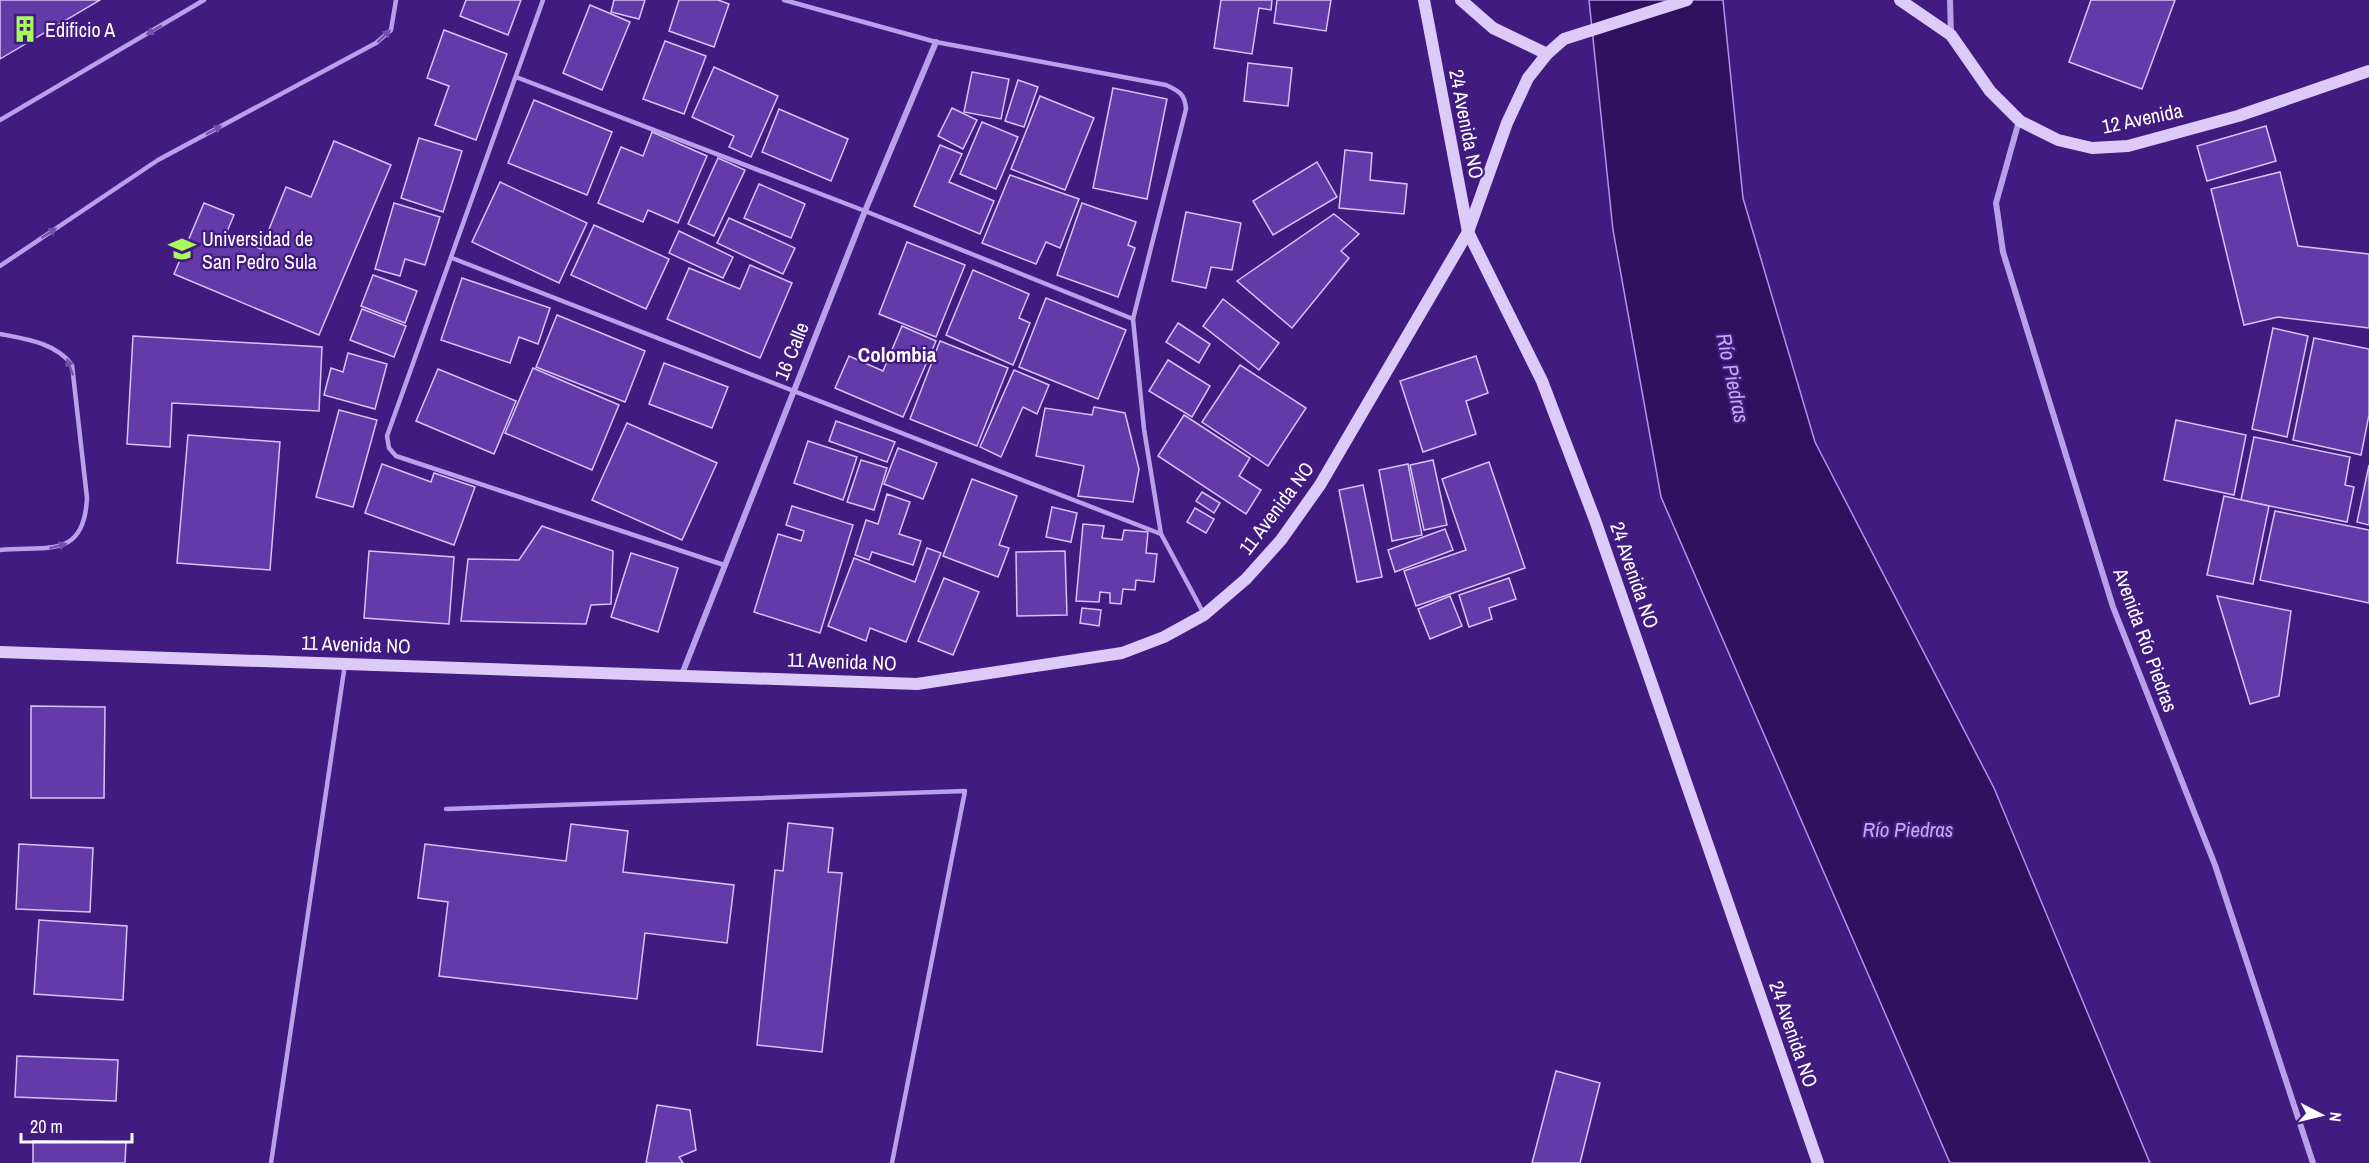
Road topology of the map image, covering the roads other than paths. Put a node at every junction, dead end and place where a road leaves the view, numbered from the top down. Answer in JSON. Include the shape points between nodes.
{"nodes":[{"id":1,"x":204,"y":0,"type":"edge"},
{"id":2,"x":396,"y":0,"type":"edge"},
{"id":3,"x":543,"y":0,"type":"edge"},
{"id":4,"x":783,"y":0,"type":"edge"},
{"id":5,"x":1424,"y":0,"type":"edge"},
{"id":6,"x":1461,"y":0,"type":"edge"},
{"id":7,"x":1687,"y":0,"type":"edge"},
{"id":8,"x":1900,"y":0,"type":"edge"},
{"id":9,"x":1950,"y":0,"type":"edge"},
{"id":10,"x":1950,"y":35,"type":"junction"},
{"id":11,"x":936,"y":42,"type":"junction"},
{"id":12,"x":1547,"y":54,"type":"junction"},
{"id":13,"x":2369,"y":71,"type":"edge"},
{"id":14,"x":516,"y":77,"type":"junction"},
{"id":15,"x":0,"y":120,"type":"edge"},
{"id":16,"x":2020,"y":121,"type":"junction"},
{"id":17,"x":864,"y":211,"type":"junction"},
{"id":18,"x":1468,"y":232,"type":"junction"},
{"id":19,"x":452,"y":258,"type":"junction"},
{"id":20,"x":0,"y":266,"type":"edge"},
{"id":21,"x":1133,"y":318,"type":"junction"},
{"id":22,"x":0,"y":334,"type":"edge"},
{"id":23,"x":793,"y":390,"type":"junction"},
{"id":24,"x":1161,"y":534,"type":"junction"},
{"id":25,"x":0,"y":550,"type":"edge"},
{"id":26,"x":724,"y":565,"type":"junction"},
{"id":27,"x":1204,"y":615,"type":"junction"},
{"id":28,"x":0,"y":652,"type":"edge"},
{"id":29,"x":345,"y":663,"type":"junction"},
{"id":30,"x":681,"y":674,"type":"junction"},
{"id":31,"x":446,"y":809,"type":"dead end"},
{"id":32,"x":271,"y":1163,"type":"edge"},
{"id":33,"x":892,"y":1163,"type":"edge"},
{"id":34,"x":1818,"y":1163,"type":"edge"},
{"id":35,"x":2313,"y":1163,"type":"edge"}],
"edges":[{"from":1,"to":15,"type":"lane","one_way":true},
{"from":20,"to":2,"type":"lane","one_way":true,"via":[[158,160],[376,43],[391,30]]},
{"from":3,"to":14,"type":"lane"},
{"from":4,"to":11,"type":"lane"},
{"from":5,"to":18,"type":"street","name":"24 Avenida NO"},
{"from":6,"to":12,"type":"street","via":[[1493,28]]},
{"from":7,"to":12,"type":"street","via":[[1564,39]]},
{"from":8,"to":10,"type":"street","name":"12 Avenida"},
{"from":9,"to":10,"type":"street"},
{"from":10,"to":16,"type":"street","name":"12 Avenida","via":[[1990,91]]},
{"from":11,"to":17,"type":"street","name":"16 Calle"},
{"from":11,"to":21,"type":"lane","via":[[1166,85],[1180,91],[1186,109]]},
{"from":12,"to":18,"type":"street","via":[[1528,78],[1507,123]]},
{"from":13,"to":16,"type":"street","name":"12 Avenida","via":[[2238,116],[2128,146],[2092,148],[2058,140]]},
{"from":14,"to":17,"type":"lane"},
{"from":14,"to":19,"type":"lane"},
{"from":16,"to":35,"type":"street","name":"Avenida Río Piedras","via":[[1996,203],[2003,252],[2113,607],[2215,865]]},
{"from":17,"to":21,"type":"lane"},
{"from":17,"to":23,"type":"street","name":"16 Calle"},
{"from":18,"to":27,"type":"street","name":"11 Avenida NO","via":[[1320,485],[1281,540],[1246,579]]},
{"from":18,"to":34,"type":"street","name":"24 Avenida NO","via":[[1542,381],[1595,520]]},
{"from":19,"to":23,"type":"lane"},
{"from":19,"to":26,"type":"lane","via":[[387,436],[389,448],[396,456]]},
{"from":21,"to":24,"type":"lane","via":[[1144,429]]},
{"from":25,"to":22,"type":"lane","one_way":true,"via":[[56,548],[69,543],[78,534],[86,515],[87,498],[72,365],[54,349]]},
{"from":23,"to":24,"type":"lane"},
{"from":23,"to":26,"type":"street","name":"16 Calle"},
{"from":24,"to":27,"type":"lane"},
{"from":26,"to":30,"type":"street","name":"16 Calle"},
{"from":27,"to":30,"type":"street","name":"11 Avenida NO","via":[[1164,637],[1122,653],[917,684]]},
{"from":28,"to":29,"type":"street","name":"11 Avenida NO"},
{"from":29,"to":30,"type":"street","name":"11 Avenida NO"},
{"from":29,"to":32,"type":"lane"},
{"from":31,"to":33,"type":"lane","via":[[965,791]]}]}
